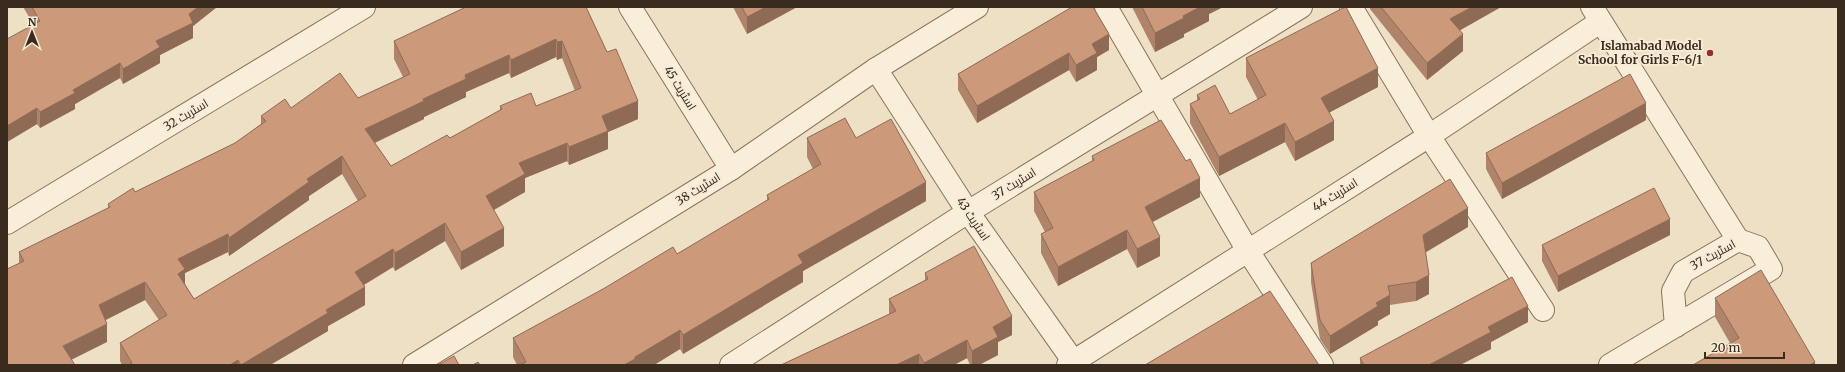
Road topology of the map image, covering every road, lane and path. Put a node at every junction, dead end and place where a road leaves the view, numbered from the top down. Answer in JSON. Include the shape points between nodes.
{"nodes":[{"id":1,"x":364,"y":7,"type":"edge"},
{"id":2,"x":630,"y":7,"type":"edge"},
{"id":3,"x":977,"y":7,"type":"edge"},
{"id":4,"x":1106,"y":7,"type":"edge"},
{"id":5,"x":1300,"y":7,"type":"edge"},
{"id":6,"x":1351,"y":7,"type":"edge"},
{"id":7,"x":1596,"y":14,"type":"edge"},
{"id":8,"x":876,"y":69,"type":"junction"},
{"id":9,"x":1158,"y":95,"type":"junction"},
{"id":10,"x":1429,"y":136,"type":"junction"},
{"id":11,"x":731,"y":169,"type":"junction"},
{"id":12,"x":968,"y":212,"type":"junction"},
{"id":13,"x":7,"y":223,"type":"edge"},
{"id":14,"x":1738,"y":240,"type":"junction"},
{"id":15,"x":1248,"y":251,"type":"junction"},
{"id":16,"x":1543,"y":310,"type":"dead end"},
{"id":17,"x":1676,"y":326,"type":"junction"},
{"id":18,"x":1072,"y":364,"type":"edge"},
{"id":19,"x":414,"y":365,"type":"edge"},
{"id":20,"x":731,"y":365,"type":"edge"},
{"id":21,"x":1322,"y":365,"type":"edge"},
{"id":22,"x":1610,"y":365,"type":"edge"}],
"edges":[{"from":1,"to":13,"type":"street","name":"اسٹریٹ 32"},
{"from":2,"to":11,"type":"street","name":"اسٹریٹ 45"},
{"from":3,"to":8,"type":"street","name":"اسٹریٹ 38"},
{"from":4,"to":9,"type":"street"},
{"from":5,"to":9,"type":"street","name":"اسٹریٹ 37"},
{"from":6,"to":10,"type":"street"},
{"from":7,"to":10,"type":"street","name":"اسٹریٹ 44"},
{"from":7,"to":14,"type":"street"},
{"from":8,"to":11,"type":"street","name":"اسٹریٹ 38"},
{"from":8,"to":12,"type":"street","name":"اسٹریٹ 43"},
{"from":9,"to":12,"type":"street","name":"اسٹریٹ 37"},
{"from":9,"to":15,"type":"street"},
{"from":10,"to":15,"type":"street","name":"اسٹریٹ 44"},
{"from":10,"to":16,"type":"street"},
{"from":11,"to":19,"type":"street","name":"اسٹریٹ 38"},
{"from":12,"to":18,"type":"street","name":"اسٹریٹ 43"},
{"from":12,"to":20,"type":"street","name":"اسٹریٹ 37"},
{"from":14,"to":17,"type":"street","name":"اسٹریٹ 37","via":[[1683,272],[1673,291]]},
{"from":14,"to":17,"type":"street","name":"اسٹریٹ 37","via":[[1758,247],[1771,269]]},
{"from":15,"to":18,"type":"street","name":"اسٹریٹ 44"},
{"from":15,"to":21,"type":"street"},
{"from":17,"to":22,"type":"street","name":"اسٹریٹ 37"}]}
